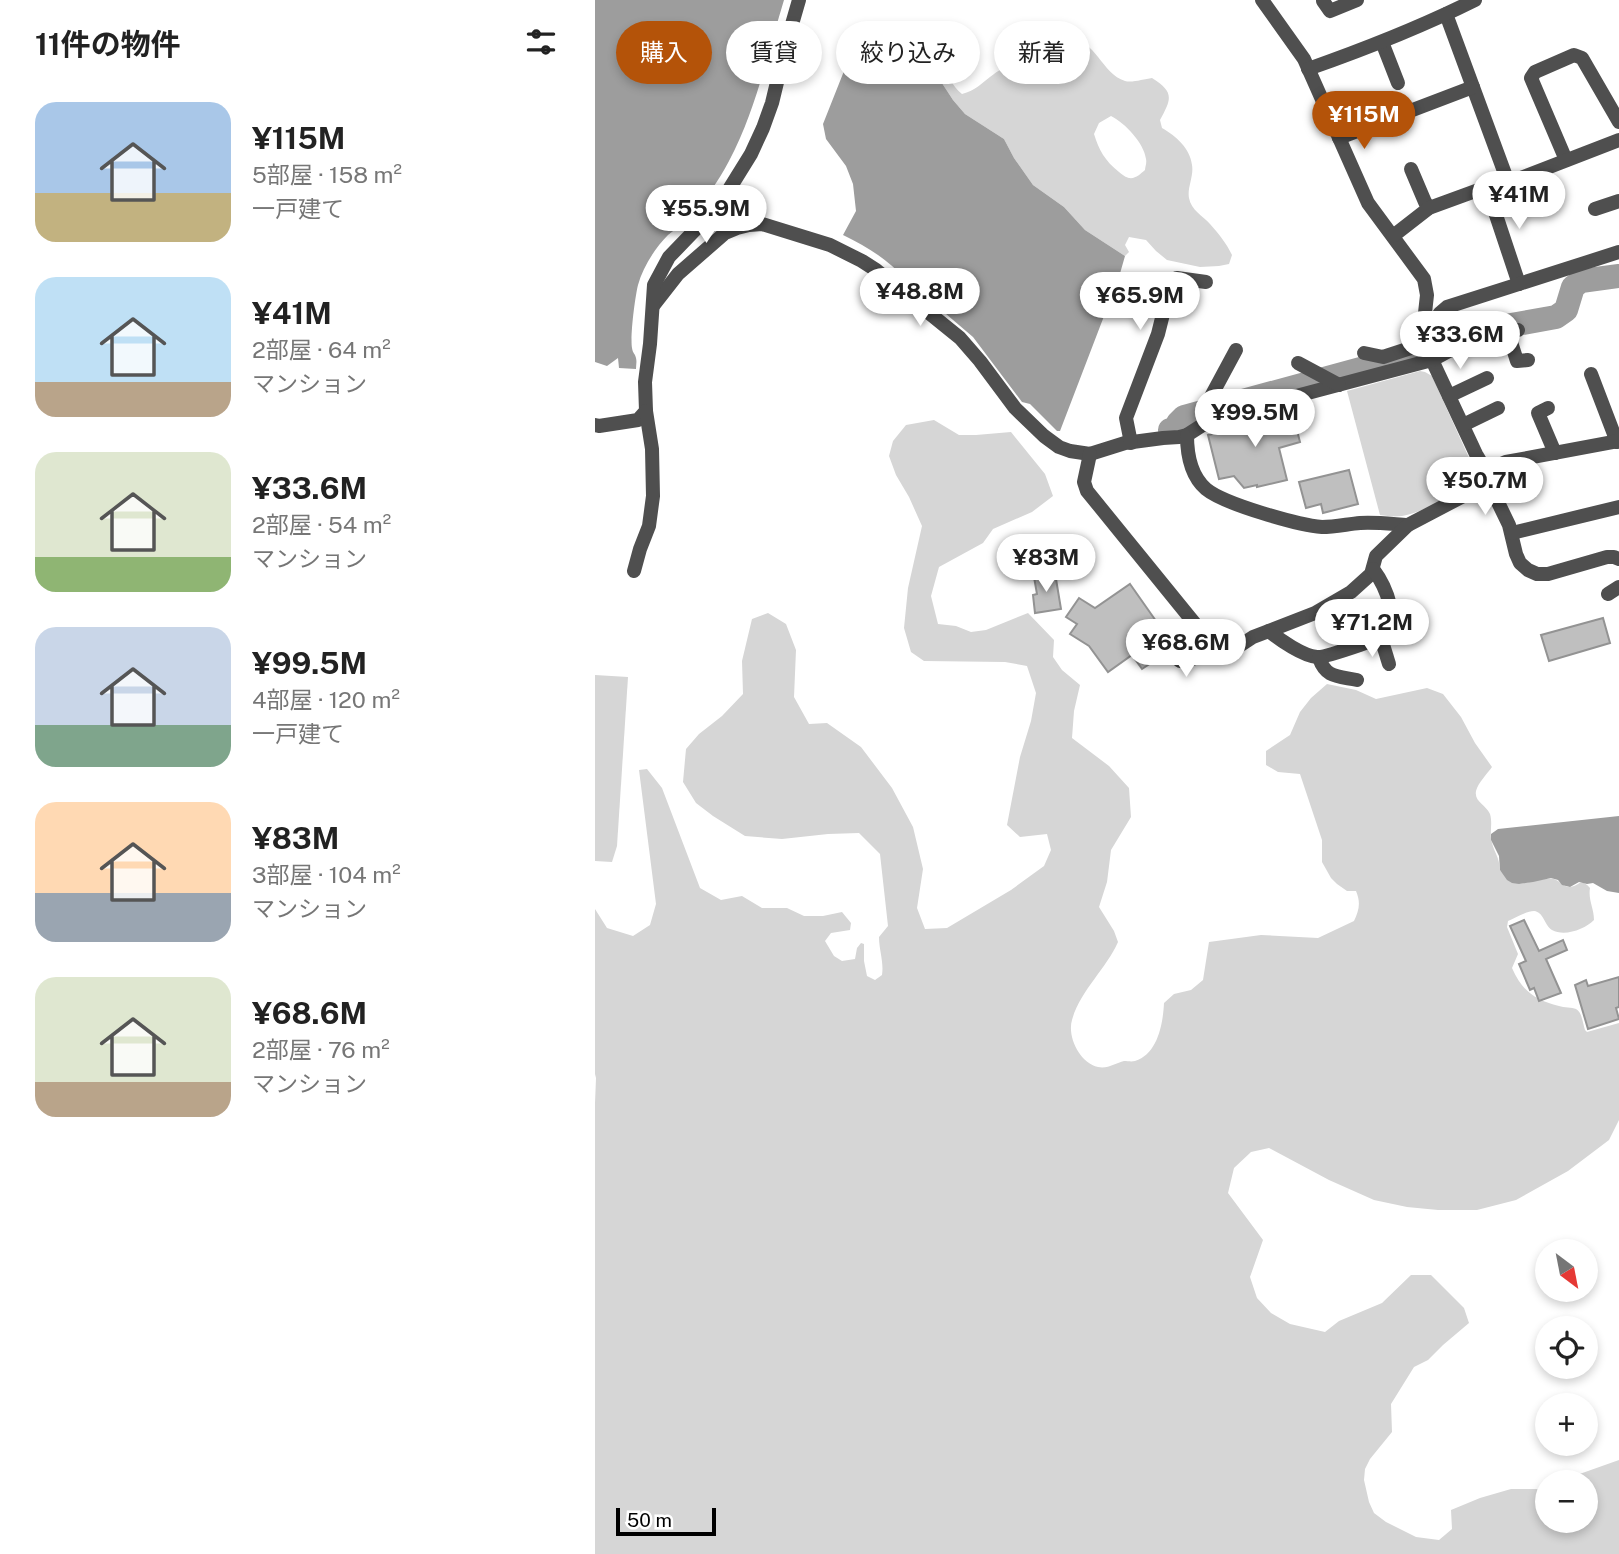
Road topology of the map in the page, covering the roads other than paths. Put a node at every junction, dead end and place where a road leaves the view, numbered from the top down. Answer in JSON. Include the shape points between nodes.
{"nodes":[{"id":1,"x":799,"y":0,"type":"edge"},
{"id":2,"x":1262,"y":0,"type":"edge"},
{"id":3,"x":1357,"y":0,"type":"edge"},
{"id":4,"x":1324,"y":1,"type":"edge"},
{"id":5,"x":1468,"y":1,"type":"edge"},
{"id":6,"x":1446,"y":14,"type":"junction"},
{"id":7,"x":1382,"y":42,"type":"junction"},
{"id":8,"x":1308,"y":69,"type":"junction"},
{"id":9,"x":1398,"y":83,"type":"dead end"},
{"id":10,"x":1473,"y":87,"type":"junction"},
{"id":11,"x":1619,"y":122,"type":"edge"},
{"id":12,"x":1339,"y":138,"type":"junction"},
{"id":13,"x":1619,"y":140,"type":"edge"},
{"id":14,"x":1566,"y":160,"type":"junction"},
{"id":15,"x":1411,"y":169,"type":"dead end"},
{"id":16,"x":1509,"y":182,"type":"junction"},
{"id":17,"x":1487,"y":188,"type":"junction"},
{"id":18,"x":1619,"y":201,"type":"edge"},
{"id":19,"x":1430,"y":208,"type":"junction"},
{"id":20,"x":1595,"y":209,"type":"dead end"},
{"id":21,"x":1393,"y":236,"type":"junction"},
{"id":22,"x":1619,"y":252,"type":"edge"},
{"id":23,"x":1206,"y":282,"type":"dead end"},
{"id":24,"x":1518,"y":284,"type":"junction"},
{"id":25,"x":653,"y":306,"type":"junction"},
{"id":26,"x":1433,"y":324,"type":"junction"},
{"id":27,"x":1236,"y":350,"type":"dead end"},
{"id":28,"x":1430,"y":351,"type":"junction"},
{"id":29,"x":1364,"y":353,"type":"dead end"},
{"id":30,"x":1528,"y":360,"type":"dead end"},
{"id":31,"x":1298,"y":363,"type":"dead end"},
{"id":32,"x":1487,"y":378,"type":"dead end"},
{"id":33,"x":1331,"y":380,"type":"junction"},
{"id":34,"x":1590,"y":384,"type":"dead end"},
{"id":35,"x":1449,"y":396,"type":"junction"},
{"id":36,"x":1498,"y":408,"type":"dead end"},
{"id":37,"x":1548,"y":408,"type":"dead end"},
{"id":38,"x":646,"y":411,"type":"junction"},
{"id":39,"x":1211,"y":413,"type":"junction"},
{"id":40,"x":595,"y":425,"type":"edge"},
{"id":41,"x":1463,"y":425,"type":"junction"},
{"id":42,"x":1176,"y":437,"type":"junction"},
{"id":43,"x":1618,"y":442,"type":"edge"},
{"id":44,"x":1131,"y":443,"type":"junction"},
{"id":45,"x":1555,"y":453,"type":"junction"},
{"id":46,"x":1087,"y":465,"type":"junction"},
{"id":47,"x":1488,"y":477,"type":"junction"},
{"id":48,"x":1619,"y":508,"type":"edge"},
{"id":49,"x":1408,"y":526,"type":"junction"},
{"id":50,"x":1511,"y":533,"type":"junction"},
{"id":51,"x":1619,"y":559,"type":"edge"},
{"id":52,"x":1373,"y":569,"type":"junction"},
{"id":53,"x":635,"y":571,"type":"dead end"},
{"id":54,"x":1269,"y":631,"type":"junction"},
{"id":55,"x":1381,"y":638,"type":"junction"},
{"id":56,"x":1164,"y":647,"type":"dead end"},
{"id":57,"x":1214,"y":647,"type":"junction"},
{"id":58,"x":1319,"y":658,"type":"junction"},
{"id":59,"x":1389,"y":664,"type":"dead end"},
{"id":60,"x":1357,"y":680,"type":"dead end"}],
"edges":[{"from":1,"to":25,"type":"street","via":[[763,128],[720,204],[669,257],[654,285]]},
{"from":2,"to":8,"type":"street"},
{"from":3,"to":4,"type":"street","via":[[1330,11]]},
{"from":5,"to":6,"type":"street"},
{"from":6,"to":7,"type":"street"},
{"from":6,"to":10,"type":"street"},
{"from":7,"to":8,"type":"street"},
{"from":7,"to":9,"type":"street"},
{"from":8,"to":12,"type":"street"},
{"from":10,"to":12,"type":"street"},
{"from":10,"to":16,"type":"street"},
{"from":11,"to":14,"type":"street","via":[[1582,58],[1574,55],[1535,72],[1531,78]]},
{"from":12,"to":21,"type":"street","via":[[1368,203]]},
{"from":13,"to":14,"type":"street"},
{"from":14,"to":16,"type":"street"},
{"from":15,"to":19,"type":"street"},
{"from":16,"to":17,"type":"street"},
{"from":17,"to":19,"type":"street"},
{"from":17,"to":24,"type":"street"},
{"from":18,"to":20,"type":"street"},
{"from":19,"to":21,"type":"street"},
{"from":21,"to":26,"type":"street","via":[[1424,279],[1425,313]]},
{"from":22,"to":24,"type":"street"},
{"from":23,"to":44,"type":"street","via":[[1177,278],[1166,285],[1158,334],[1126,418]]},
{"from":24,"to":26,"type":"street","via":[[1447,307]]},
{"from":25,"to":38,"type":"street"},
{"from":25,"to":46,"type":"street","via":[[678,274],[725,233],[762,224],[810,238],[876,270],[960,338],[1009,401],[1044,436]]},
{"from":26,"to":28,"type":"street"},
{"from":27,"to":39,"type":"street","via":[[1208,402]]},
{"from":28,"to":29,"type":"street","via":[[1383,357]]},
{"from":28,"to":30,"type":"street","via":[[1513,332],[1517,361]]},
{"from":28,"to":33,"type":"street"},
{"from":28,"to":35,"type":"street"},
{"from":31,"to":33,"type":"street"},
{"from":32,"to":35,"type":"street"},
{"from":33,"to":39,"type":"street","via":[[1232,413]]},
{"from":34,"to":43,"type":"street"},
{"from":35,"to":41,"type":"street"},
{"from":36,"to":41,"type":"street"},
{"from":37,"to":45,"type":"street","via":[[1538,414]]},
{"from":38,"to":40,"type":"street","via":[[638,420]]},
{"from":38,"to":53,"type":"street","via":[[653,496]]},
{"from":39,"to":42,"type":"street"},
{"from":41,"to":47,"type":"street"},
{"from":42,"to":44,"type":"street"},
{"from":42,"to":49,"type":"street","via":[[1187,448],[1197,478],[1207,490],[1241,507],[1323,527],[1362,523]]},
{"from":43,"to":45,"type":"street"},
{"from":44,"to":46,"type":"street"},
{"from":45,"to":47,"type":"street","via":[[1506,462]]},
{"from":46,"to":57,"type":"street","via":[[1087,491]]},
{"from":47,"to":49,"type":"street"},
{"from":47,"to":50,"type":"street"},
{"from":48,"to":50,"type":"street"},
{"from":49,"to":52,"type":"street","via":[[1376,556]]},
{"from":50,"to":51,"type":"street","via":[[1520,563],[1537,574],[1548,575],[1607,557]]},
{"from":52,"to":54,"type":"street","via":[[1351,592],[1315,613]]},
{"from":52,"to":55,"type":"street","via":[[1392,620]]},
{"from":54,"to":57,"type":"street","via":[[1227,654]]},
{"from":54,"to":58,"type":"street"},
{"from":55,"to":58,"type":"street"},
{"from":55,"to":59,"type":"street"},
{"from":56,"to":57,"type":"street","via":[[1180,661]]},
{"from":58,"to":60,"type":"street","via":[[1330,675]]}]}
